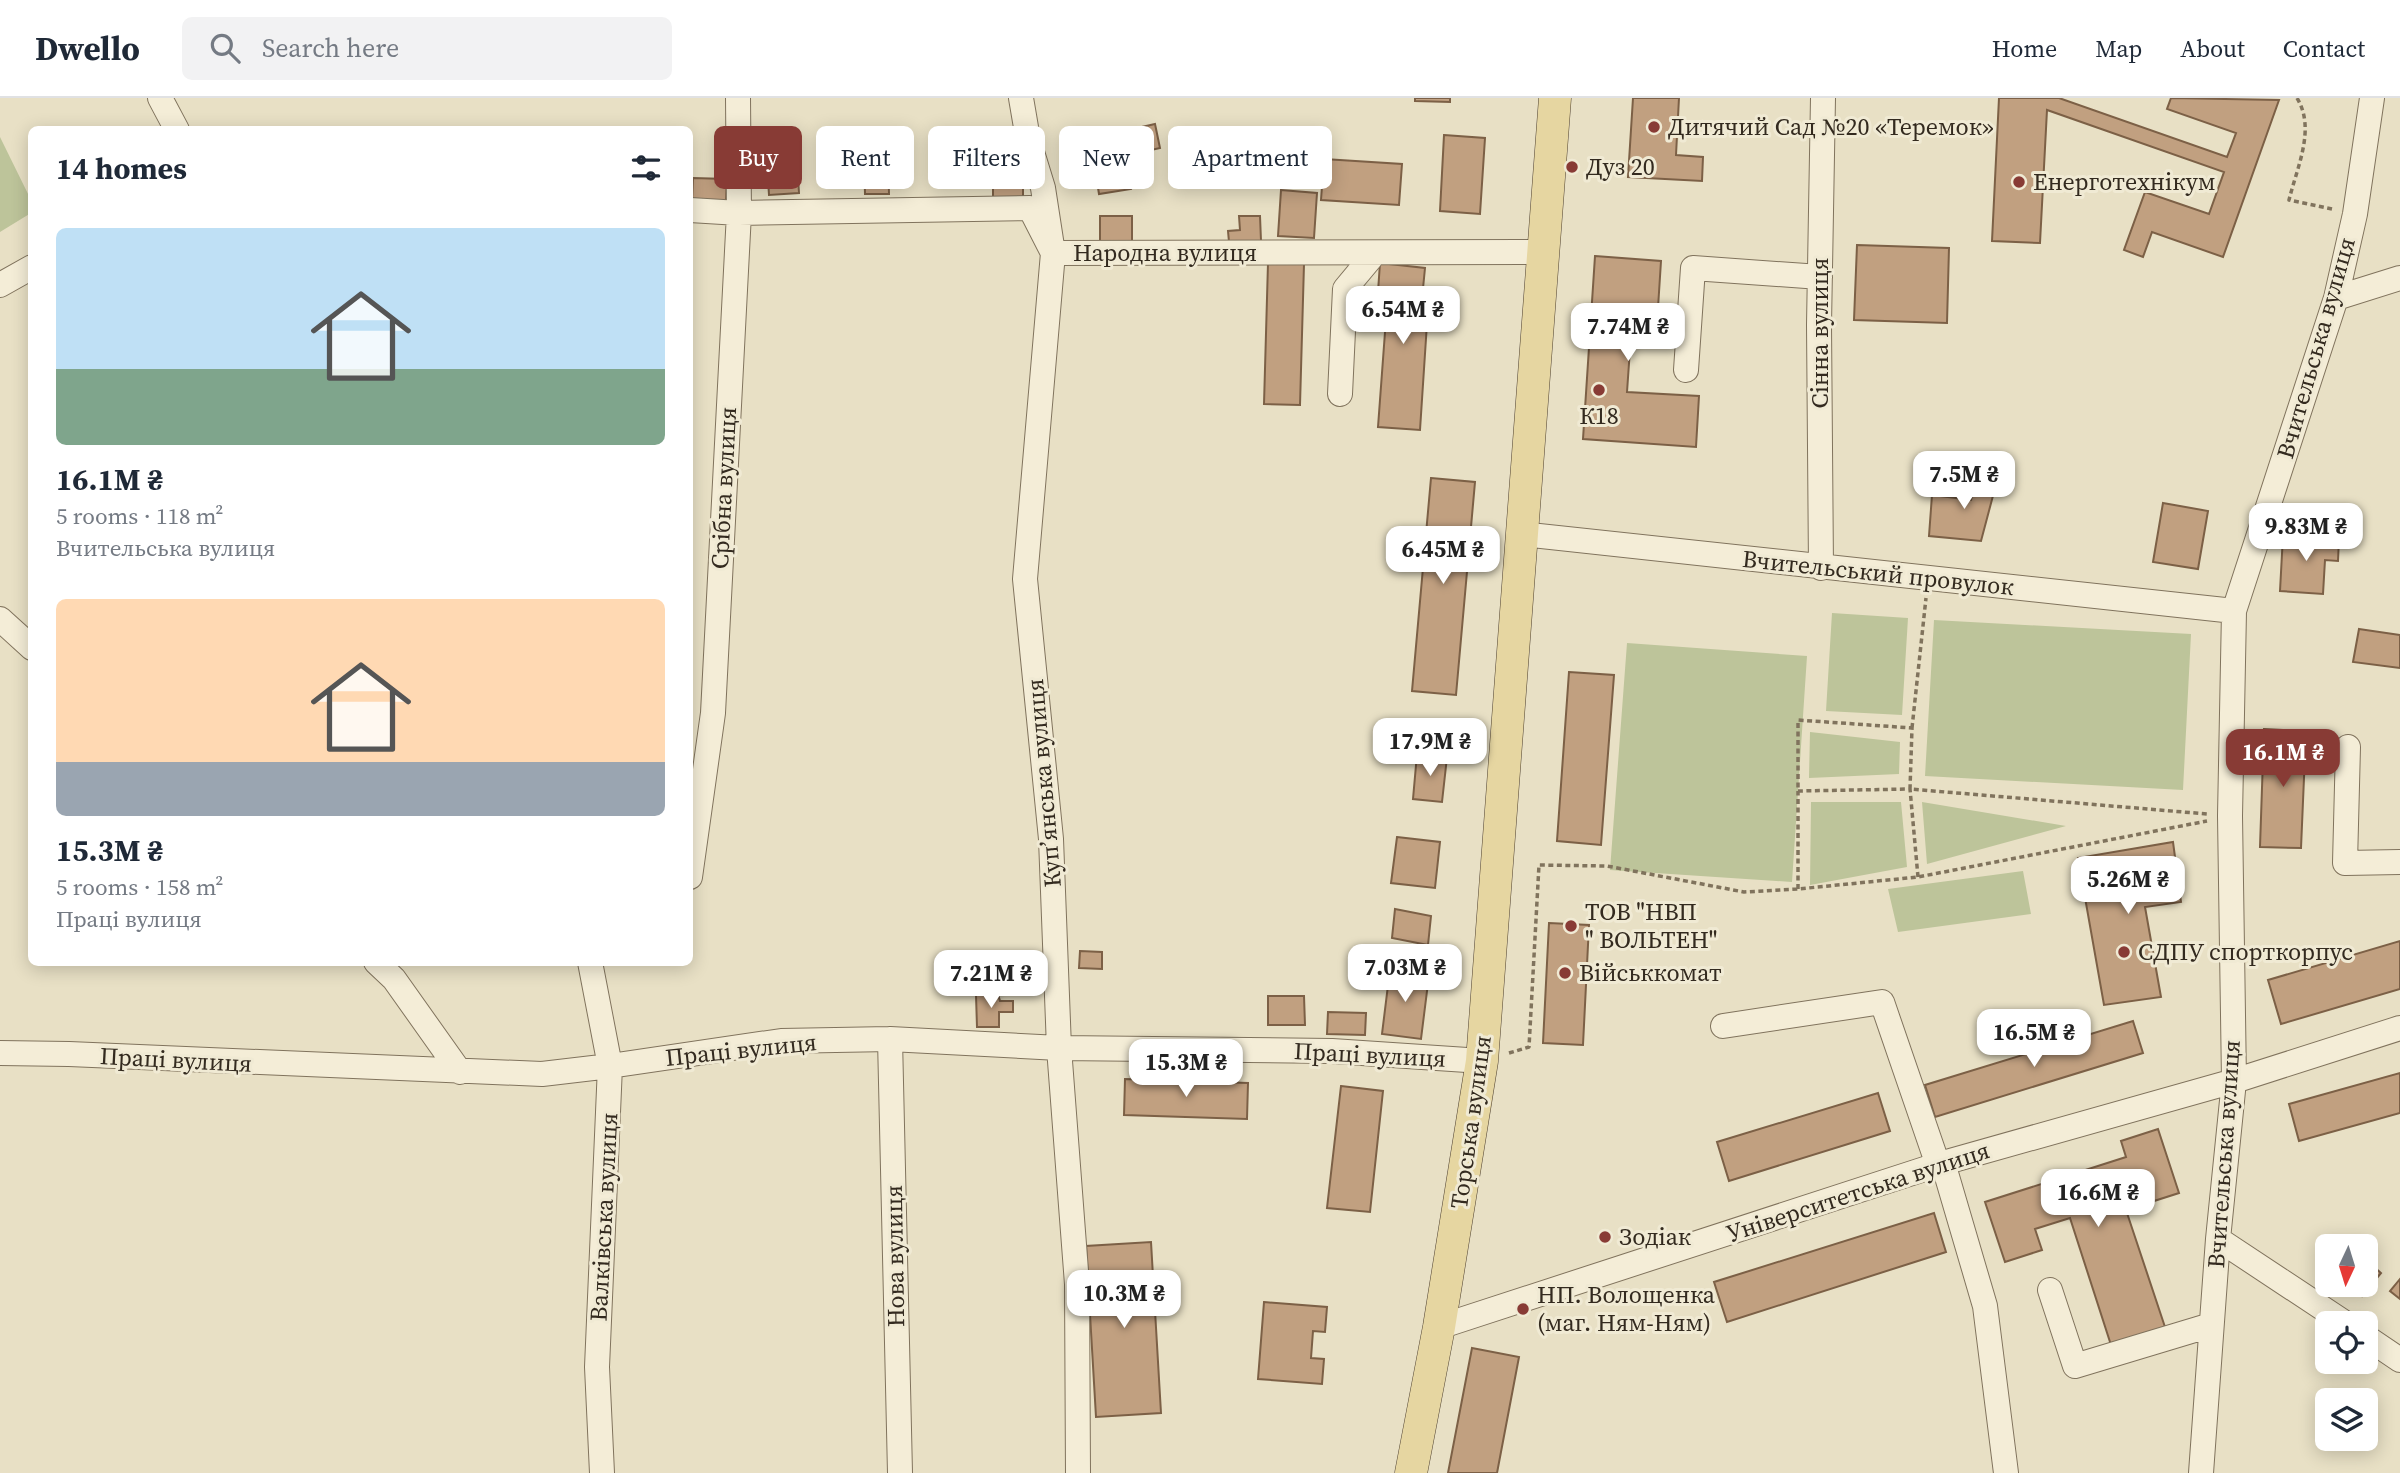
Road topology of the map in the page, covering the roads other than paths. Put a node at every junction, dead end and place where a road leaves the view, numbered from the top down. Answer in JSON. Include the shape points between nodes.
{"nodes":[{"id":1,"x":160,"y":98,"type":"edge"},
{"id":2,"x":738,"y":98,"type":"edge"},
{"id":3,"x":1021,"y":98,"type":"edge"},
{"id":4,"x":1555,"y":98,"type":"edge"},
{"id":5,"x":1823,"y":98,"type":"edge"},
{"id":6,"x":2372,"y":98,"type":"edge"},
{"id":7,"x":175,"y":126,"type":"edge"},
{"id":8,"x":693,"y":210,"type":"edge"},
{"id":9,"x":739,"y":213,"type":"junction"},
{"id":10,"x":1542,"y":252,"type":"junction"},
{"id":11,"x":1053,"y":253,"type":"junction"},
{"id":12,"x":1375,"y":253,"type":"junction"},
{"id":13,"x":28,"y":269,"type":"edge"},
{"id":14,"x":1820,"y":276,"type":"junction"},
{"id":15,"x":2400,"y":278,"type":"edge"},
{"id":16,"x":0,"y":285,"type":"edge"},
{"id":17,"x":2336,"y":298,"type":"junction"},
{"id":18,"x":1686,"y":370,"type":"dead end"},
{"id":19,"x":1340,"y":394,"type":"dead end"},
{"id":20,"x":1522,"y":534,"type":"junction"},
{"id":21,"x":1821,"y":568,"type":"junction"},
{"id":22,"x":2234,"y":611,"type":"junction"},
{"id":23,"x":0,"y":619,"type":"edge"},
{"id":24,"x":28,"y":644,"type":"edge"},
{"id":25,"x":2348,"y":747,"type":"dead end"},
{"id":26,"x":693,"y":856,"type":"edge"},
{"id":27,"x":2400,"y":862,"type":"edge"},
{"id":28,"x":380,"y":966,"type":"edge"},
{"id":29,"x":591,"y":966,"type":"edge"},
{"id":30,"x":1723,"y":1026,"type":"dead end"},
{"id":31,"x":2400,"y":1028,"type":"edge"},
{"id":32,"x":890,"y":1039,"type":"junction"},
{"id":33,"x":1059,"y":1048,"type":"junction"},
{"id":34,"x":0,"y":1053,"type":"edge"},
{"id":35,"x":1482,"y":1061,"type":"junction"},
{"id":36,"x":610,"y":1066,"type":"junction"},
{"id":37,"x":460,"y":1072,"type":"junction"},
{"id":38,"x":2234,"y":1082,"type":"junction"},
{"id":39,"x":1941,"y":1164,"type":"junction"},
{"id":40,"x":2218,"y":1239,"type":"junction"},
{"id":41,"x":2050,"y":1290,"type":"dead end"},
{"id":42,"x":2327,"y":1311,"type":"edge"},
{"id":43,"x":2211,"y":1325,"type":"junction"},
{"id":44,"x":1439,"y":1327,"type":"junction"},
{"id":45,"x":2378,"y":1345,"type":"edge"},
{"id":46,"x":2400,"y":1360,"type":"edge"},
{"id":47,"x":602,"y":1473,"type":"edge"},
{"id":48,"x":900,"y":1473,"type":"edge"},
{"id":49,"x":1079,"y":1473,"type":"edge"},
{"id":50,"x":1411,"y":1473,"type":"edge"},
{"id":51,"x":2006,"y":1473,"type":"edge"},
{"id":52,"x":2201,"y":1473,"type":"edge"}],
"edges":[{"from":1,"to":7,"type":"street"},
{"from":2,"to":9,"type":"street","name":"Срібна вулиця"},
{"from":3,"to":11,"type":"street","name":"Куп’янська вулиця"},
{"from":4,"to":10,"type":"main road","name":"Торська вулиця"},
{"from":5,"to":14,"type":"street","name":"Сінна вулиця"},
{"from":6,"to":17,"type":"street","name":"Вчительська вулиця","via":[[2355,214]]},
{"from":8,"to":9,"type":"street","name":"Народна вулиця"},
{"from":9,"to":11,"type":"street","name":"Народна вулиця","via":[[1030,208]]},
{"from":9,"to":26,"type":"street","name":"Срібна вулиця","via":[[713,713]]},
{"from":10,"to":12,"type":"street","name":"Народна вулиця"},
{"from":10,"to":20,"type":"main road","name":"Торська вулиця"},
{"from":11,"to":12,"type":"street","name":"Народна вулиця"},
{"from":11,"to":33,"type":"street","name":"Куп’янська вулиця","via":[[1026,579],[1051,839]]},
{"from":12,"to":19,"type":"street","via":[[1345,289]]},
{"from":13,"to":16,"type":"street"},
{"from":14,"to":18,"type":"street","via":[[1693,268]]},
{"from":14,"to":21,"type":"street","name":"Сінна вулиця"},
{"from":15,"to":17,"type":"street"},
{"from":17,"to":22,"type":"street","name":"Вчительська вулиця"},
{"from":20,"to":21,"type":"street","name":"Вчительський провулок"},
{"from":20,"to":35,"type":"main road","name":"Торська вулиця"},
{"from":21,"to":22,"type":"street","name":"Вчительський провулок"},
{"from":22,"to":38,"type":"street","name":"Вчительська вулиця","via":[[2230,816]]},
{"from":23,"to":24,"type":"street"},
{"from":25,"to":27,"type":"street","via":[[2345,863]]},
{"from":28,"to":37,"type":"street"},
{"from":29,"to":36,"type":"street","name":"Валківська вулиця"},
{"from":30,"to":39,"type":"street","via":[[1882,1002]]},
{"from":31,"to":38,"type":"street","name":"Університетська вулиця"},
{"from":32,"to":33,"type":"street","name":"Праці вулиця"},
{"from":32,"to":36,"type":"street","name":"Праці вулиця","via":[[781,1041]]},
{"from":32,"to":48,"type":"street","name":"Нова вулиця"},
{"from":33,"to":35,"type":"street","name":"Праці вулиця","via":[[1332,1051]]},
{"from":33,"to":49,"type":"street","name":"Куп’янська вулиця","via":[[1077,1284]]},
{"from":34,"to":37,"type":"street","name":"Праці вулиця"},
{"from":35,"to":44,"type":"main road","name":"Торська вулиця"},
{"from":36,"to":37,"type":"street","name":"Праці вулиця","via":[[542,1074]]},
{"from":36,"to":47,"type":"street","name":"Валківська вулиця","via":[[597,1367]]},
{"from":38,"to":39,"type":"street","name":"Університетська вулиця"},
{"from":38,"to":40,"type":"street","name":"Вчительська вулиця"},
{"from":39,"to":44,"type":"street","name":"Університетська вулиця"},
{"from":39,"to":51,"type":"street","via":[[1985,1306]]},
{"from":40,"to":42,"type":"street"},
{"from":40,"to":43,"type":"street","name":"Вчительська вулиця"},
{"from":41,"to":43,"type":"street","via":[[2075,1366]]},
{"from":43,"to":52,"type":"street","name":"Вчительська вулиця"},
{"from":44,"to":50,"type":"main road","name":"Торська вулиця"},
{"from":45,"to":46,"type":"street"}]}
